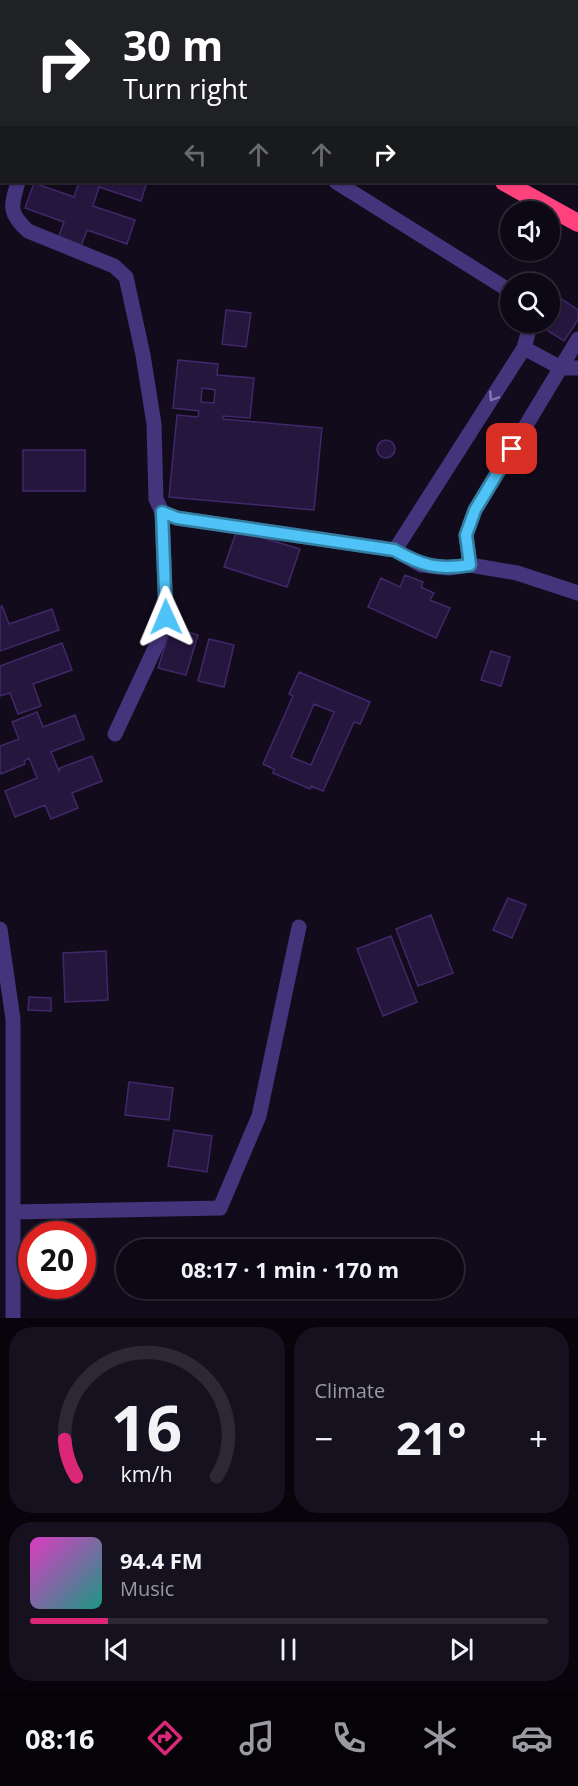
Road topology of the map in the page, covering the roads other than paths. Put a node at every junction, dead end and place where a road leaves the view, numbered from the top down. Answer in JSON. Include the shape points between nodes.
{"nodes":[{"id":1,"x":18,"y":183,"type":"edge"},
{"id":2,"x":338,"y":183,"type":"edge"},
{"id":3,"x":506,"y":183,"type":"edge"},
{"id":4,"x":578,"y":223,"type":"edge"},
{"id":5,"x":500,"y":285,"type":"edge"},
{"id":6,"x":528,"y":333,"type":"edge"},
{"id":7,"x":578,"y":339,"type":"edge"},
{"id":8,"x":524,"y":348,"type":"junction"},
{"id":9,"x":561,"y":368,"type":"junction"},
{"id":10,"x":578,"y":369,"type":"edge"},
{"id":11,"x":162,"y":512,"type":"junction"},
{"id":12,"x":394,"y":550,"type":"junction"},
{"id":13,"x":470,"y":565,"type":"junction"},
{"id":14,"x":578,"y":593,"type":"edge"},
{"id":15,"x":115,"y":734,"type":"dead end"},
{"id":16,"x":299,"y":927,"type":"dead end"},
{"id":17,"x":0,"y":929,"type":"edge"},
{"id":18,"x":2,"y":950,"type":"edge"},
{"id":19,"x":13,"y":1212,"type":"junction"},
{"id":20,"x":13,"y":1318,"type":"edge"}],
"edges":[{"from":1,"to":11,"type":"street","via":[[11,206],[17,222],[28,231],[114,266],[126,277],[154,424],[156,499]]},
{"from":2,"to":5,"type":"street"},
{"from":3,"to":4,"type":"highway"},
{"from":6,"to":8,"type":"street"},
{"from":7,"to":9,"type":"street"},
{"from":8,"to":9,"type":"street"},
{"from":8,"to":12,"type":"street","one_way":true},
{"from":9,"to":10,"type":"street"},
{"from":9,"to":13,"type":"street","via":[[475,510],[466,535]]},
{"from":11,"to":12,"type":"street","via":[[177,518]]},
{"from":11,"to":15,"type":"street","via":[[166,617]]},
{"from":12,"to":13,"type":"street","via":[[421,565]]},
{"from":13,"to":14,"type":"street","via":[[517,573]]},
{"from":16,"to":19,"type":"street","via":[[259,1116],[220,1208]]},
{"from":17,"to":18,"type":"street"},
{"from":18,"to":19,"type":"street","via":[[13,1019]]},
{"from":19,"to":20,"type":"street"}]}
